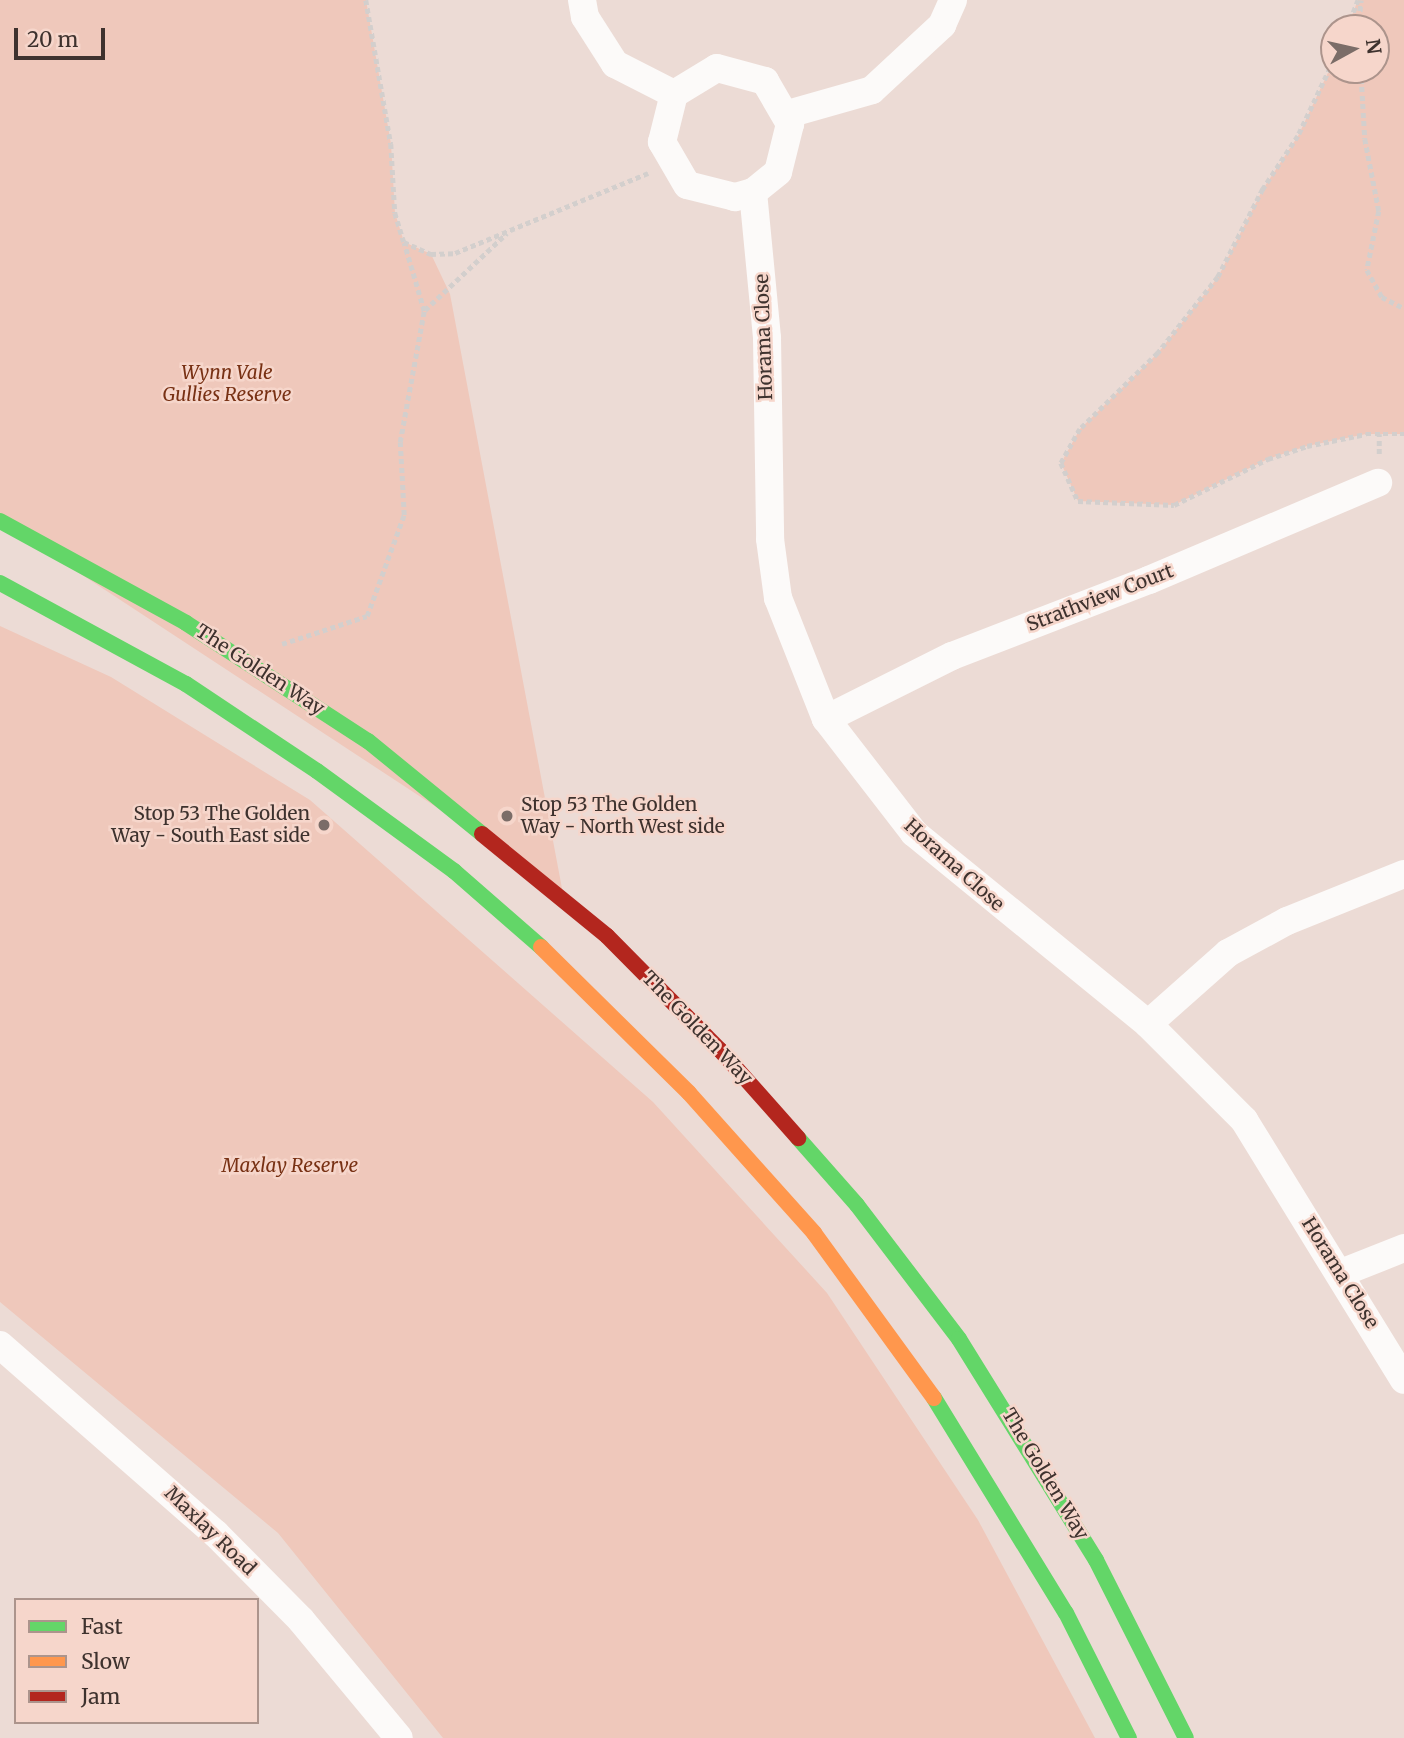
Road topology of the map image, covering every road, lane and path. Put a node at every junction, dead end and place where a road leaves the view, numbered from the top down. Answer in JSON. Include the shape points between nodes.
{"nodes":[{"id":1,"x":366,"y":0,"type":"edge"},
{"id":2,"x":582,"y":0,"type":"edge"},
{"id":3,"x":953,"y":0,"type":"edge"},
{"id":4,"x":1323,"y":84,"type":"edge"},
{"id":5,"x":1362,"y":84,"type":"edge"},
{"id":6,"x":674,"y":94,"type":"junction"},
{"id":7,"x":788,"y":114,"type":"junction"},
{"id":8,"x":674,"y":162,"type":"junction"},
{"id":9,"x":753,"y":192,"type":"junction"},
{"id":10,"x":511,"y":230,"type":"junction"},
{"id":11,"x":404,"y":242,"type":"junction"},
{"id":12,"x":1404,"y":308,"type":"edge"},
{"id":13,"x":424,"y":311,"type":"junction"},
{"id":14,"x":1404,"y":434,"type":"edge"},
{"id":15,"x":1378,"y":483,"type":"dead end"},
{"id":16,"x":0,"y":521,"type":"edge"},
{"id":17,"x":0,"y":583,"type":"edge"},
{"id":18,"x":240,"y":657,"type":"junction"},
{"id":19,"x":826,"y":719,"type":"junction"},
{"id":20,"x":1404,"y":874,"type":"edge"},
{"id":21,"x":1149,"y":1024,"type":"junction"},
{"id":22,"x":1404,"y":1248,"type":"edge"},
{"id":23,"x":1341,"y":1273,"type":"junction"},
{"id":24,"x":0,"y":1345,"type":"edge"},
{"id":25,"x":1404,"y":1380,"type":"edge"},
{"id":26,"x":399,"y":1738,"type":"edge"},
{"id":27,"x":1129,"y":1738,"type":"edge"},
{"id":28,"x":1186,"y":1738,"type":"edge"}],
"edges":[{"from":1,"to":11,"type":"path","via":[[391,144],[395,213]]},
{"from":2,"to":6,"type":"street","via":[[585,17],[615,64]]},
{"from":3,"to":7,"type":"street","via":[[942,24],[872,90]]},
{"from":4,"to":14,"type":"path","via":[[1218,277],[1158,353],[1080,429],[1061,463],[1079,501],[1174,505],[1268,459],[1307,446],[1366,434]]},
{"from":5,"to":12,"type":"path","via":[[1365,139],[1379,211],[1367,270],[1382,297]]},
{"from":6,"to":7,"type":"street","via":[[717,68],[765,81]]},
{"from":6,"to":8,"type":"street","via":[[662,142]]},
{"from":7,"to":9,"type":"street","via":[[778,172]]},
{"from":8,"to":9,"type":"street","via":[[687,185],[735,197]]},
{"from":8,"to":10,"type":"path"},
{"from":9,"to":19,"type":"street","name":"Horama Close","via":[[767,338],[770,539],[779,598]]},
{"from":10,"to":11,"type":"path","via":[[455,253],[431,254]]},
{"from":10,"to":13,"type":"path"},
{"from":11,"to":13,"type":"path"},
{"from":13,"to":18,"type":"path","via":[[400,442],[404,515],[367,615]]},
{"from":15,"to":19,"type":"street","name":"Strathview Court","via":[[1149,580],[952,656]]},
{"from":16,"to":18,"type":"main road","name":"The Golden Way","via":[[94,570]]},
{"from":17,"to":27,"type":"main road","via":[[195,690],[454,871],[537,943],[689,1093],[814,1233],[937,1402],[1060,1602]]},
{"from":18,"to":28,"type":"main road","name":"The Golden Way","via":[[368,741],[590,921],[720,1050],[828,1169],[929,1297],[1013,1419],[1102,1572]]},
{"from":19,"to":21,"type":"street","name":"Horama Close","via":[[914,833]]},
{"from":20,"to":21,"type":"street","via":[[1287,921],[1228,953]]},
{"from":21,"to":23,"type":"street","name":"Horama Close","via":[[1244,1120]]},
{"from":22,"to":23,"type":"street"},
{"from":23,"to":25,"type":"street","name":"Horama Close"},
{"from":24,"to":26,"type":"street","name":"Maxlay Road","via":[[216,1534],[301,1620]]}]}
